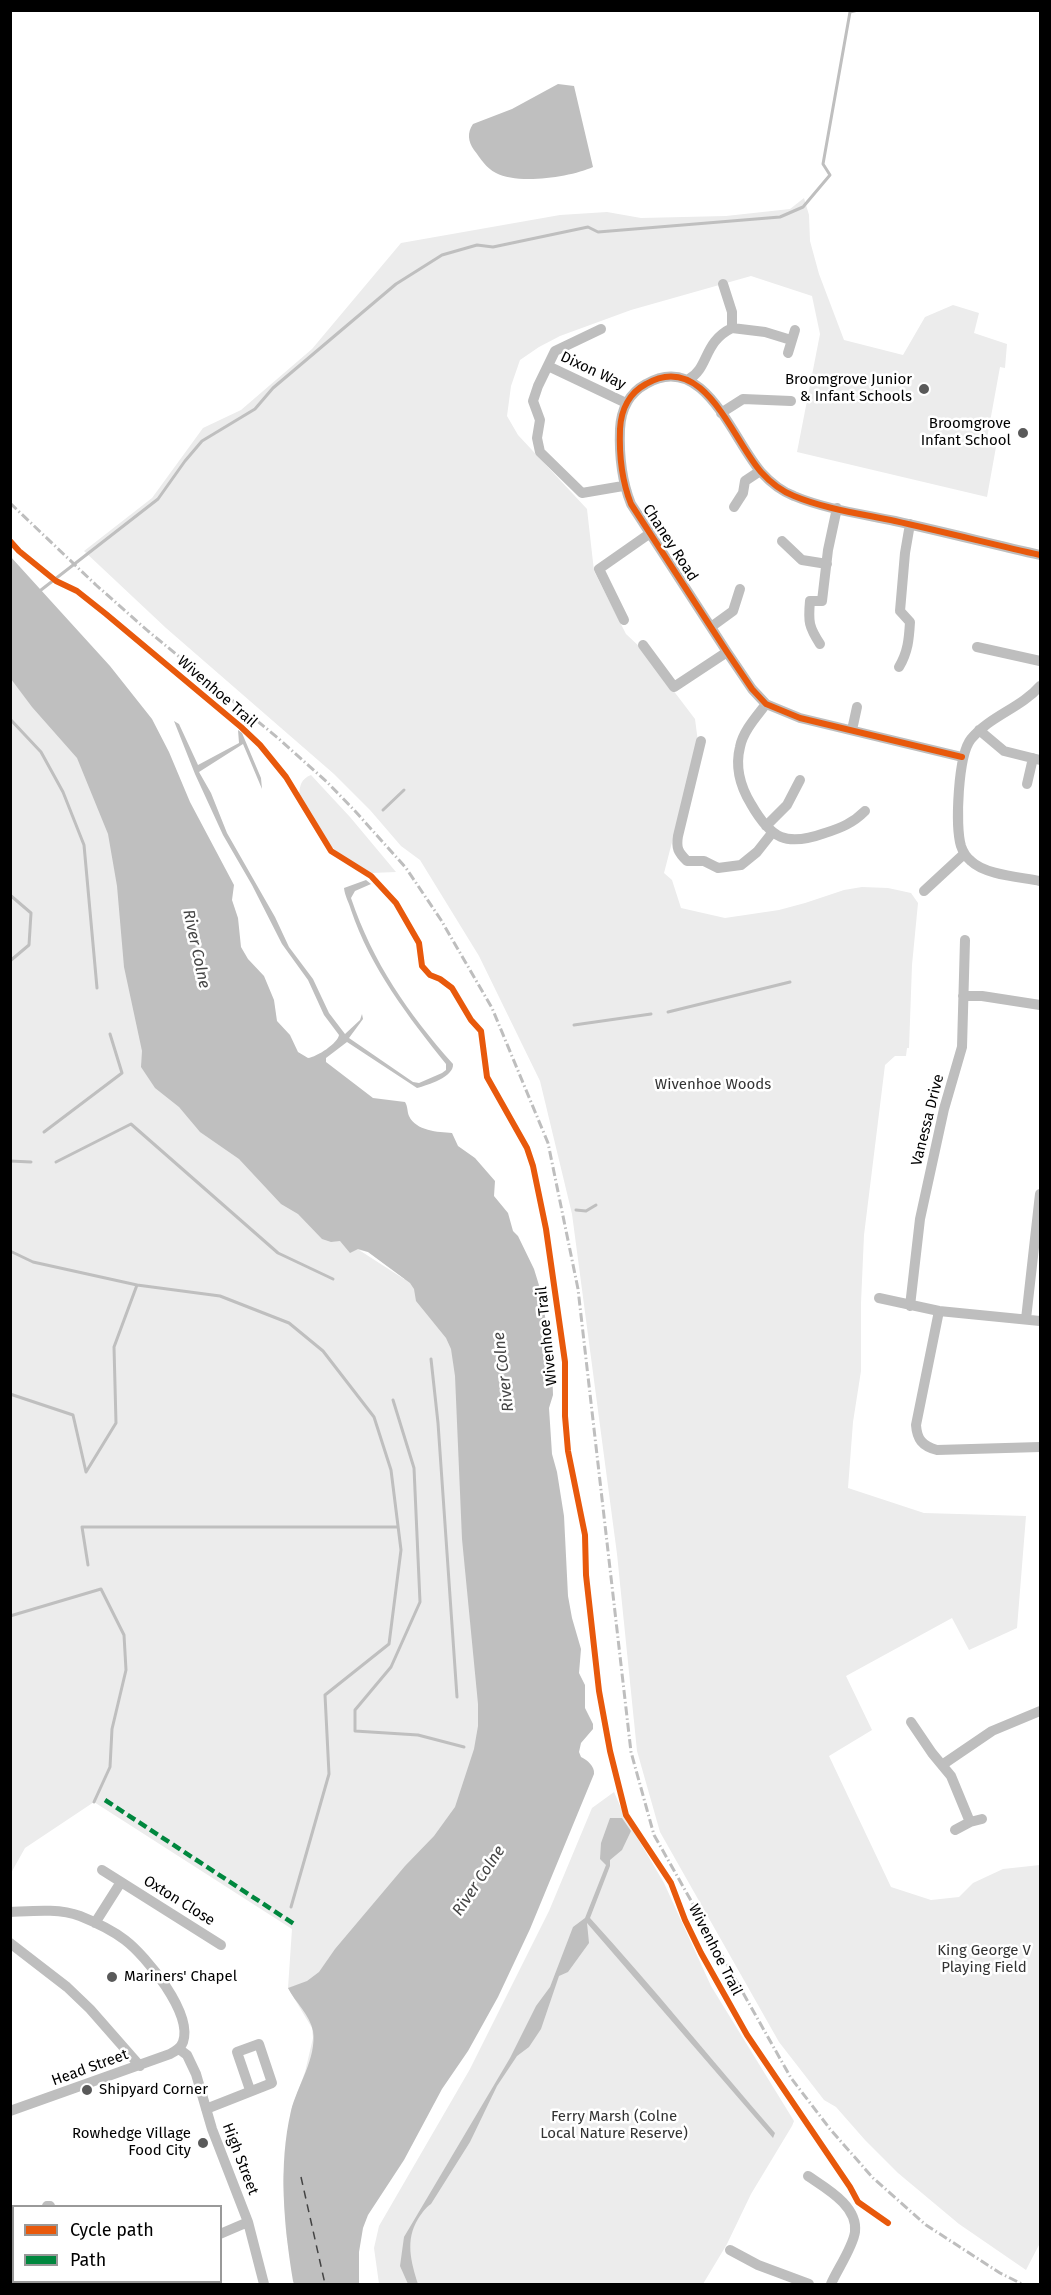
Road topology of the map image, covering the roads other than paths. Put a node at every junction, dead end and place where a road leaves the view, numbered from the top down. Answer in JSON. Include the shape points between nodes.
{"nodes":[{"id":1,"x":723,"y":284,"type":"dead end"},
{"id":2,"x":732,"y":328,"type":"junction"},
{"id":3,"x":602,"y":329,"type":"dead end"},
{"id":4,"x":788,"y":353,"type":"dead end"},
{"id":5,"x":548,"y":366,"type":"junction"},
{"id":6,"x":688,"y":379,"type":"junction"},
{"id":7,"x":791,"y":401,"type":"dead end"},
{"id":8,"x":626,"y":404,"type":"junction"},
{"id":9,"x":721,"y":413,"type":"junction"},
{"id":10,"x":760,"y":471,"type":"junction"},
{"id":11,"x":623,"y":486,"type":"junction"},
{"id":12,"x":734,"y":507,"type":"dead end"},
{"id":13,"x":837,"y":508,"type":"junction"},
{"id":14,"x":910,"y":524,"type":"junction"},
{"id":15,"x":649,"y":534,"type":"junction"},
{"id":16,"x":782,"y":541,"type":"dead end"},
{"id":17,"x":1041,"y":555,"type":"edge"},
{"id":18,"x":827,"y":564,"type":"junction"},
{"id":19,"x":740,"y":589,"type":"dead end"},
{"id":20,"x":624,"y":620,"type":"dead end"},
{"id":21,"x":711,"y":627,"type":"junction"},
{"id":22,"x":820,"y":644,"type":"dead end"},
{"id":23,"x":643,"y":645,"type":"dead end"},
{"id":24,"x":977,"y":647,"type":"dead end"},
{"id":25,"x":727,"y":652,"type":"junction"},
{"id":26,"x":1041,"y":662,"type":"edge"},
{"id":27,"x":899,"y":667,"type":"dead end"},
{"id":28,"x":1041,"y":686,"type":"edge"},
{"id":29,"x":766,"y":704,"type":"junction"},
{"id":30,"x":856,"y":707,"type":"dead end"},
{"id":31,"x":852,"y":730,"type":"junction"},
{"id":32,"x":979,"y":730,"type":"junction"},
{"id":33,"x":701,"y":741,"type":"dead end"},
{"id":34,"x":962,"y":756,"type":"junction"},
{"id":35,"x":1037,"y":759,"type":"edge"},
{"id":36,"x":801,"y":780,"type":"dead end"},
{"id":37,"x":1027,"y":784,"type":"dead end"},
{"id":38,"x":865,"y":811,"type":"dead end"},
{"id":39,"x":769,"y":830,"type":"junction"},
{"id":40,"x":964,"y":854,"type":"junction"},
{"id":41,"x":1041,"y":881,"type":"edge"},
{"id":42,"x":924,"y":891,"type":"dead end"},
{"id":43,"x":965,"y":940,"type":"dead end"},
{"id":44,"x":963,"y":996,"type":"junction"},
{"id":45,"x":1041,"y":1005,"type":"edge"},
{"id":46,"x":1041,"y":1194,"type":"edge"},
{"id":47,"x":879,"y":1298,"type":"dead end"},
{"id":48,"x":910,"y":1306,"type":"junction"},
{"id":49,"x":939,"y":1311,"type":"junction"},
{"id":50,"x":1026,"y":1319,"type":"junction"},
{"id":51,"x":1041,"y":1321,"type":"edge"},
{"id":52,"x":1041,"y":1447,"type":"edge"},
{"id":53,"x":1041,"y":1712,"type":"edge"},
{"id":54,"x":911,"y":1722,"type":"dead end"},
{"id":55,"x":942,"y":1765,"type":"junction"},
{"id":56,"x":982,"y":1819,"type":"dead end"},
{"id":57,"x":970,"y":1822,"type":"junction"},
{"id":58,"x":955,"y":1830,"type":"dead end"},
{"id":59,"x":102,"y":1870,"type":"dead end"},
{"id":60,"x":121,"y":1882,"type":"junction"},
{"id":61,"x":10,"y":1912,"type":"edge"},
{"id":62,"x":95,"y":1923,"type":"junction"},
{"id":63,"x":10,"y":1943,"type":"edge"},
{"id":64,"x":221,"y":1945,"type":"dead end"},
{"id":65,"x":179,"y":2049,"type":"junction"},
{"id":66,"x":140,"y":2066,"type":"junction"},
{"id":67,"x":250,"y":2091,"type":"dead end"},
{"id":68,"x":206,"y":2109,"type":"junction"},
{"id":69,"x":11,"y":2110,"type":"edge"},
{"id":70,"x":808,"y":2176,"type":"dead end"},
{"id":71,"x":248,"y":2222,"type":"junction"},
{"id":72,"x":222,"y":2233,"type":"edge"},
{"id":73,"x":730,"y":2250,"type":"dead end"},
{"id":74,"x":782,"y":2280,"type":"edge"},
{"id":75,"x":264,"y":2284,"type":"edge"},
{"id":76,"x":809,"y":2284,"type":"edge"},
{"id":77,"x":831,"y":2284,"type":"edge"}],
"edges":[{"from":1,"to":2,"type":"street","via":[[732,312]]},
{"from":2,"to":4,"type":"street","via":[[793,335]]},
{"from":2,"to":6,"type":"street","via":[[716,338],[698,374]]},
{"from":3,"to":5,"type":"street","name":"Dixon Way","via":[[555,351]]},
{"from":5,"to":8,"type":"street","name":"Dixon Way"},
{"from":5,"to":11,"type":"street","name":"Dixon Way","via":[[532,401],[540,420],[540,452],[582,493]]},
{"from":6,"to":8,"type":"street","via":[[651,380]]},
{"from":6,"to":9,"type":"street","via":[[703,389]]},
{"from":7,"to":9,"type":"street","via":[[743,399]]},
{"from":8,"to":11,"type":"street","name":"Chaney Road","via":[[620,428]]},
{"from":9,"to":10,"type":"street"},
{"from":10,"to":12,"type":"street","via":[[745,481]]},
{"from":10,"to":13,"type":"street","via":[[791,495]]},
{"from":11,"to":15,"type":"street","name":"Chaney Road"},
{"from":13,"to":14,"type":"street"},
{"from":13,"to":18,"type":"street"},
{"from":14,"to":17,"type":"street"},
{"from":14,"to":27,"type":"street","via":[[900,611],[910,622],[909,642]]},
{"from":15,"to":20,"type":"street","via":[[598,569]]},
{"from":15,"to":21,"type":"street","name":"Chaney Road"},
{"from":16,"to":18,"type":"street","via":[[802,560]]},
{"from":18,"to":22,"type":"street","via":[[822,600],[810,601],[808,620]]},
{"from":19,"to":21,"type":"street","via":[[733,611]]},
{"from":21,"to":25,"type":"street","name":"Chaney Road"},
{"from":23,"to":25,"type":"street","via":[[674,687]]},
{"from":24,"to":26,"type":"street"},
{"from":25,"to":29,"type":"street","name":"Chaney Road"},
{"from":28,"to":32,"type":"street"},
{"from":29,"to":31,"type":"street","name":"Chaney Road","via":[[800,718]]},
{"from":29,"to":39,"type":"street","via":[[740,744],[737,763],[746,796]]},
{"from":30,"to":31,"type":"street"},
{"from":31,"to":34,"type":"street","name":"Chaney Road"},
{"from":32,"to":34,"type":"street"},
{"from":32,"to":35,"type":"street","via":[[1004,751]]},
{"from":33,"to":39,"type":"street","via":[[678,836],[676,847],[680,854],[687,861],[704,861],[718,868],[741,865],[757,852]]},
{"from":34,"to":40,"type":"street","via":[[959,835]]},
{"from":35,"to":37,"type":"street"},
{"from":36,"to":39,"type":"street"},
{"from":38,"to":39,"type":"street","via":[[854,823],[809,839],[795,841]]},
{"from":40,"to":41,"type":"street","via":[[984,869]]},
{"from":40,"to":42,"type":"street"},
{"from":43,"to":44,"type":"street","name":"Vanessa Drive"},
{"from":44,"to":45,"type":"street"},
{"from":44,"to":48,"type":"street","name":"Vanessa Drive","via":[[962,1047],[922,1208]]},
{"from":46,"to":50,"type":"street"},
{"from":47,"to":48,"type":"street"},
{"from":48,"to":49,"type":"street"},
{"from":49,"to":50,"type":"street"},
{"from":49,"to":52,"type":"street","via":[[916,1425],[921,1442],[937,1450]]},
{"from":50,"to":51,"type":"street"},
{"from":53,"to":55,"type":"street","via":[[992,1731]]},
{"from":54,"to":55,"type":"street"},
{"from":55,"to":57,"type":"street","via":[[951,1776]]},
{"from":56,"to":57,"type":"street"},
{"from":57,"to":58,"type":"street"},
{"from":59,"to":60,"type":"street","name":"Oxton Close"},
{"from":60,"to":62,"type":"street","name":"Oxton Close"},
{"from":60,"to":64,"type":"street","name":"Oxton Close"},
{"from":61,"to":62,"type":"street","via":[[57,1912]]},
{"from":62,"to":65,"type":"street","via":[[124,1939],[167,1987],[182,2022],[184,2034]]},
{"from":63,"to":66,"type":"street","via":[[67,1987]]},
{"from":65,"to":66,"type":"street","name":"Head Street"},
{"from":65,"to":68,"type":"street","name":"High Street","via":[[191,2061]]},
{"from":66,"to":69,"type":"street","name":"Head Street"},
{"from":67,"to":68,"type":"street"},
{"from":68,"to":71,"type":"street","name":"High Street"},
{"from":70,"to":77,"type":"street","via":[[842,2201],[855,2223],[855,2234]]},
{"from":71,"to":72,"type":"street"},
{"from":71,"to":75,"type":"street","name":"High Street"},
{"from":73,"to":74,"type":"street"},
{"from":74,"to":76,"type":"street"}]}
